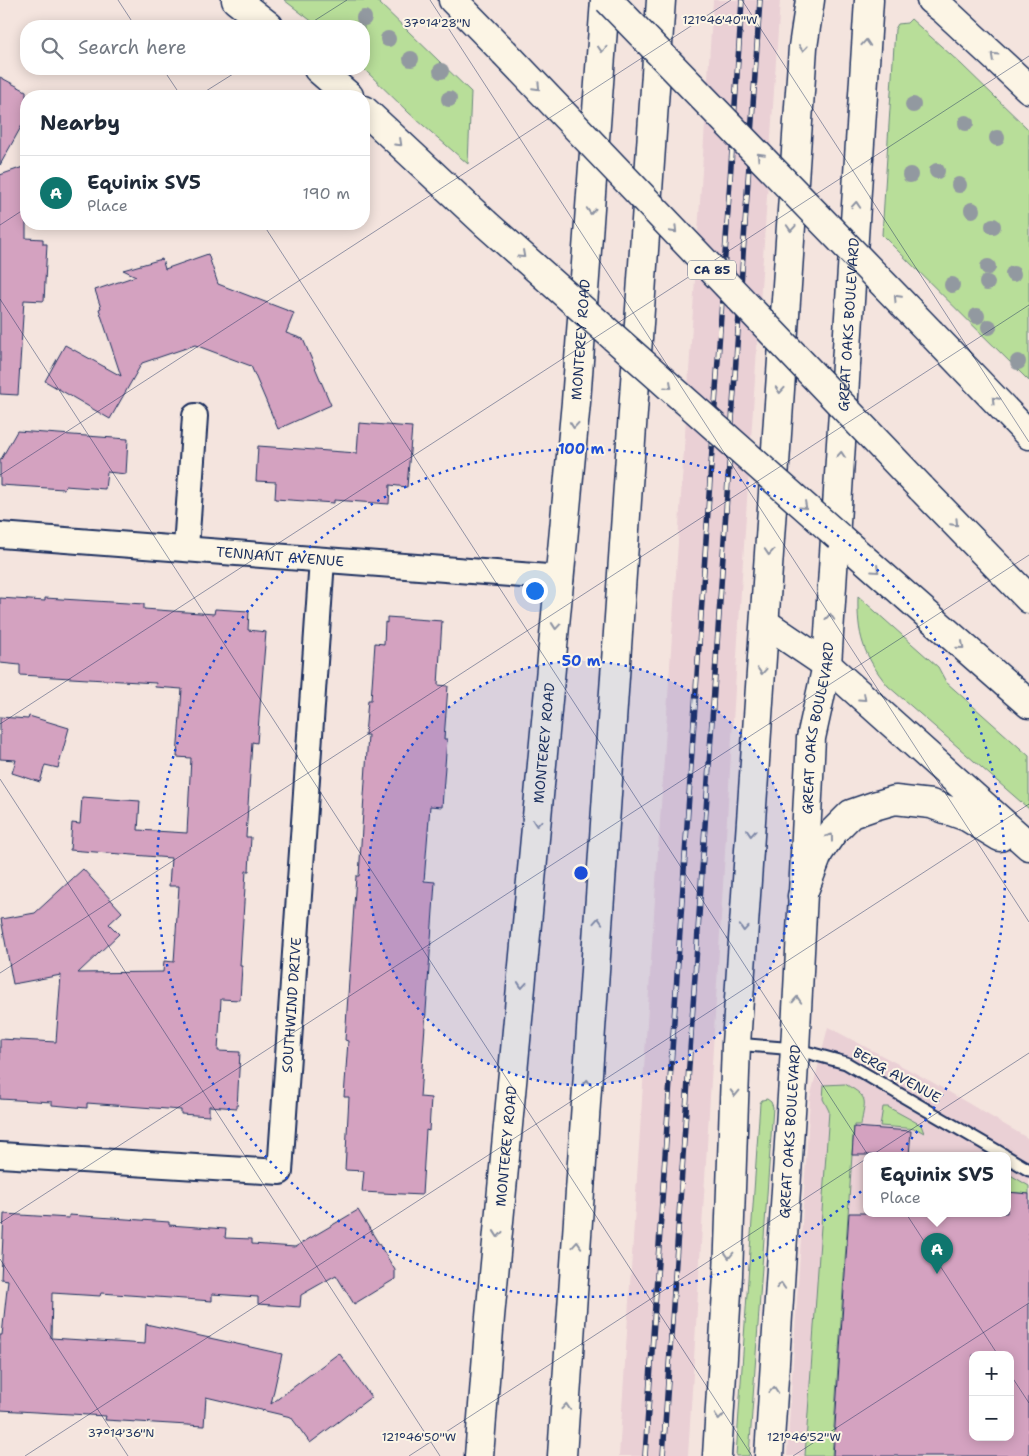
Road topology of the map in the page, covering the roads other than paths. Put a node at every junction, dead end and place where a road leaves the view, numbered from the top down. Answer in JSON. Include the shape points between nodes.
{"nodes":[{"id":1,"x":236,"y":0,"type":"edge"},
{"id":2,"x":453,"y":0,"type":"edge"},
{"id":3,"x":607,"y":0,"type":"edge"},
{"id":4,"x":660,"y":0,"type":"edge"},
{"id":5,"x":810,"y":0,"type":"edge"},
{"id":6,"x":869,"y":0,"type":"edge"},
{"id":7,"x":931,"y":0,"type":"edge"},
{"id":8,"x":261,"y":20,"type":"edge"},
{"id":9,"x":325,"y":75,"type":"edge"},
{"id":10,"x":1029,"y":89,"type":"edge"},
{"id":11,"x":342,"y":90,"type":"edge"},
{"id":12,"x":370,"y":116,"type":"edge"},
{"id":13,"x":195,"y":416,"type":"dead end"},
{"id":14,"x":1029,"y":435,"type":"edge"},
{"id":15,"x":0,"y":535,"type":"edge"},
{"id":16,"x":186,"y":548,"type":"junction"},
{"id":17,"x":322,"y":560,"type":"junction"},
{"id":18,"x":561,"y":578,"type":"junction"},
{"id":19,"x":1029,"y":600,"type":"edge"},
{"id":20,"x":765,"y":623,"type":"junction"},
{"id":21,"x":828,"y":666,"type":"junction"},
{"id":22,"x":1029,"y":704,"type":"edge"},
{"id":23,"x":1029,"y":846,"type":"edge"},
{"id":24,"x":1029,"y":855,"type":"edge"},
{"id":25,"x":802,"y":896,"type":"junction"},
{"id":26,"x":736,"y":1044,"type":"junction"},
{"id":27,"x":795,"y":1049,"type":"junction"},
{"id":28,"x":999,"y":1152,"type":"edge"},
{"id":29,"x":0,"y":1155,"type":"edge"},
{"id":30,"x":1011,"y":1159,"type":"edge"},
{"id":31,"x":1029,"y":1170,"type":"edge"},
{"id":32,"x":479,"y":1456,"type":"edge"},
{"id":33,"x":562,"y":1456,"type":"edge"},
{"id":34,"x":717,"y":1456,"type":"edge"},
{"id":35,"x":769,"y":1456,"type":"edge"}],
"edges":[{"from":1,"to":8,"type":"main road"},
{"from":2,"to":19,"type":"main road","number":"CA 85","one_way":true,"bridge":true},
{"from":14,"to":3,"type":"main road","one_way":true,"bridge":true},
{"from":3,"to":18,"type":"main road","name":"MONTEREY ROAD","one_way":true},
{"from":33,"to":4,"type":"main road","one_way":true},
{"from":5,"to":20,"type":"main road","one_way":true,"via":[[802,47]]},
{"from":21,"to":6,"type":"main road","name":"GREAT OAKS BOULEVARD","one_way":true},
{"from":10,"to":7,"type":"main road","one_way":true},
{"from":9,"to":11,"type":"main road"},
{"from":12,"to":22,"type":"main road","one_way":true,"bridge":true,"via":[[486,223]]},
{"from":13,"to":16,"type":"street"},
{"from":15,"to":16,"type":"street","name":"TENNANT AVENUE"},
{"from":16,"to":17,"type":"street","name":"TENNANT AVENUE"},
{"from":17,"to":18,"type":"street","name":"TENNANT AVENUE"},
{"from":17,"to":29,"type":"street","name":"SOUTHWIND DRIVE","via":[[280,1172]]},
{"from":18,"to":32,"type":"main road","name":"MONTEREY ROAD","one_way":true},
{"from":20,"to":21,"type":"main road"},
{"from":20,"to":26,"type":"main road","one_way":true},
{"from":21,"to":23,"type":"main road","one_way":true},
{"from":21,"to":25,"type":"main road","name":"GREAT OAKS BOULEVARD","via":[[811,738]]},
{"from":25,"to":24,"type":"main road","one_way":true,"via":[[819,852],[833,832],[851,814],[895,800],[931,804],[967,817]]},
{"from":27,"to":25,"type":"main road","name":"GREAT OAKS BOULEVARD","one_way":true},
{"from":26,"to":27,"type":"lane","name":"BERG AVENUE"},
{"from":26,"to":34,"type":"main road","one_way":true,"via":[[728,1275]]},
{"from":27,"to":28,"type":"lane","name":"BERG AVENUE","via":[[846,1063]]},
{"from":35,"to":27,"type":"main road","name":"GREAT OAKS BOULEVARD","one_way":true},
{"from":30,"to":31,"type":"lane","name":"BERG AVENUE"}]}
